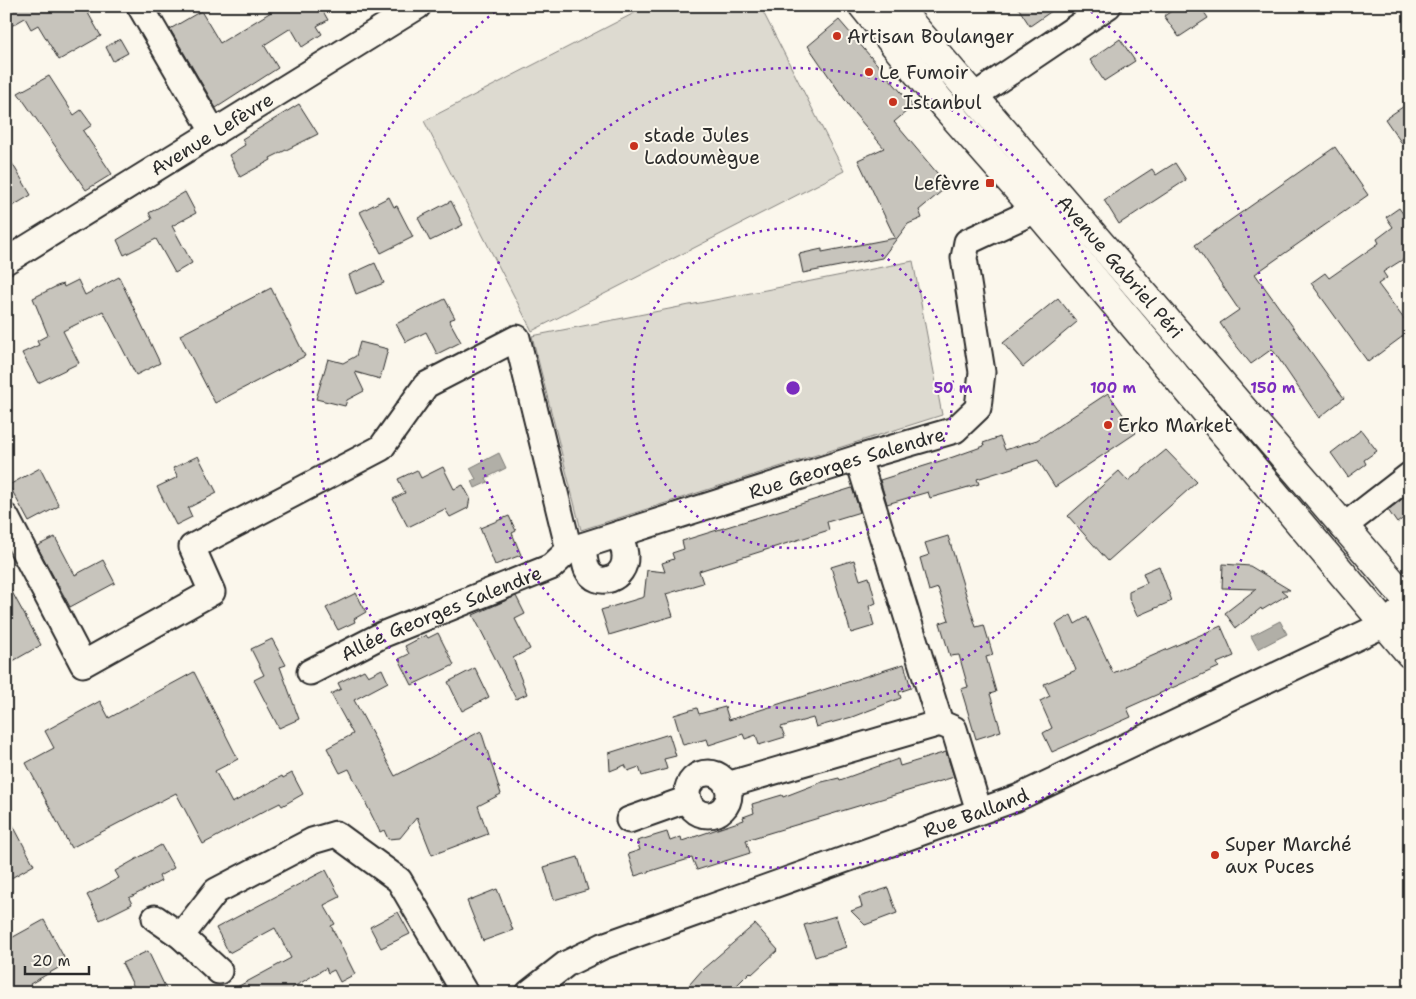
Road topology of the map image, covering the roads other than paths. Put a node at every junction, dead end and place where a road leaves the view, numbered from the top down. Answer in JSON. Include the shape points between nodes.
{"nodes":[{"id":1,"x":140,"y":6,"type":"edge"},
{"id":2,"x":418,"y":6,"type":"edge"},
{"id":3,"x":863,"y":6,"type":"edge"},
{"id":4,"x":896,"y":6,"type":"edge"},
{"id":5,"x":1108,"y":6,"type":"edge"},
{"id":6,"x":973,"y":97,"type":"junction"},
{"id":7,"x":214,"y":133,"type":"junction"},
{"id":8,"x":1036,"y":210,"type":"junction"},
{"id":9,"x":6,"y":261,"type":"edge"},
{"id":10,"x":1232,"y":444,"type":"junction"},
{"id":11,"x":858,"y":458,"type":"junction"},
{"id":12,"x":1410,"y":475,"type":"edge"},
{"id":13,"x":6,"y":518,"type":"edge"},
{"id":14,"x":1343,"y":527,"type":"junction"},
{"id":15,"x":619,"y":534,"type":"junction"},
{"id":16,"x":576,"y":548,"type":"junction"},
{"id":17,"x":1410,"y":603,"type":"edge"},
{"id":18,"x":1385,"y":624,"type":"junction"},
{"id":19,"x":1410,"y":654,"type":"edge"},
{"id":20,"x":310,"y":672,"type":"dead end"},
{"id":21,"x":940,"y":723,"type":"junction"},
{"id":22,"x":979,"y":811,"type":"junction"},
{"id":23,"x":629,"y":820,"type":"dead end"},
{"id":24,"x":155,"y":918,"type":"dead end"},
{"id":25,"x":181,"y":936,"type":"junction"},
{"id":26,"x":218,"y":971,"type":"dead end"},
{"id":27,"x":464,"y":993,"type":"edge"},
{"id":28,"x":529,"y":993,"type":"edge"}],
"edges":[{"from":1,"to":7,"type":"street"},
{"from":2,"to":7,"type":"street","name":"Avenue Lefèvre"},
{"from":3,"to":8,"type":"main road","name":"Avenue Gabriel Péri","via":[[940,101]]},
{"from":4,"to":6,"type":"main road","name":"Avenue Gabriel Péri"},
{"from":5,"to":6,"type":"street"},
{"from":6,"to":14,"type":"main road","name":"Avenue Gabriel Péri"},
{"from":7,"to":9,"type":"street","name":"Avenue Lefèvre"},
{"from":8,"to":10,"type":"main road","name":"Avenue Gabriel Péri"},
{"from":8,"to":11,"type":"street","name":"Rue Georges Salendre","via":[[967,242],[964,258],[982,372],[978,408],[955,430]]},
{"from":10,"to":14,"type":"main road","name":"Avenue Gabriel Péri","via":[[1262,458],[1320,526]]},
{"from":10,"to":18,"type":"main road","name":"Avenue Gabriel Péri"},
{"from":11,"to":15,"type":"street","name":"Rue Georges Salendre"},
{"from":11,"to":21,"type":"street"},
{"from":12,"to":14,"type":"street"},
{"from":13,"to":16,"type":"street","via":[[83,664],[212,592],[192,547],[381,448],[426,385],[517,338]]},
{"from":14,"to":17,"type":"main road","name":"Avenue Gabriel Péri"},
{"from":15,"to":16,"type":"street","name":"Rue Georges Salendre"},
{"from":15,"to":16,"type":"street","via":[[625,557],[623,568],[611,580],[592,576]]},
{"from":16,"to":20,"type":"street","name":"Allée Georges Salendre","via":[[551,567],[384,634]]},
{"from":17,"to":18,"type":"street","name":"Rue Balland"},
{"from":18,"to":19,"type":"main road","name":"Avenue Gabriel Péri"},
{"from":18,"to":22,"type":"street","name":"Rue Balland","via":[[1017,798]]},
{"from":21,"to":22,"type":"street","via":[[954,730]]},
{"from":21,"to":23,"type":"street","via":[[727,785],[726,804],[716,813],[697,812],[688,799]]},
{"from":22,"to":28,"type":"street","name":"Rue Balland","via":[[603,946],[566,964]]},
{"from":24,"to":25,"type":"street"},
{"from":25,"to":26,"type":"street"},
{"from":25,"to":27,"type":"street","via":[[216,891],[312,841],[336,834],[399,880]]}]}
